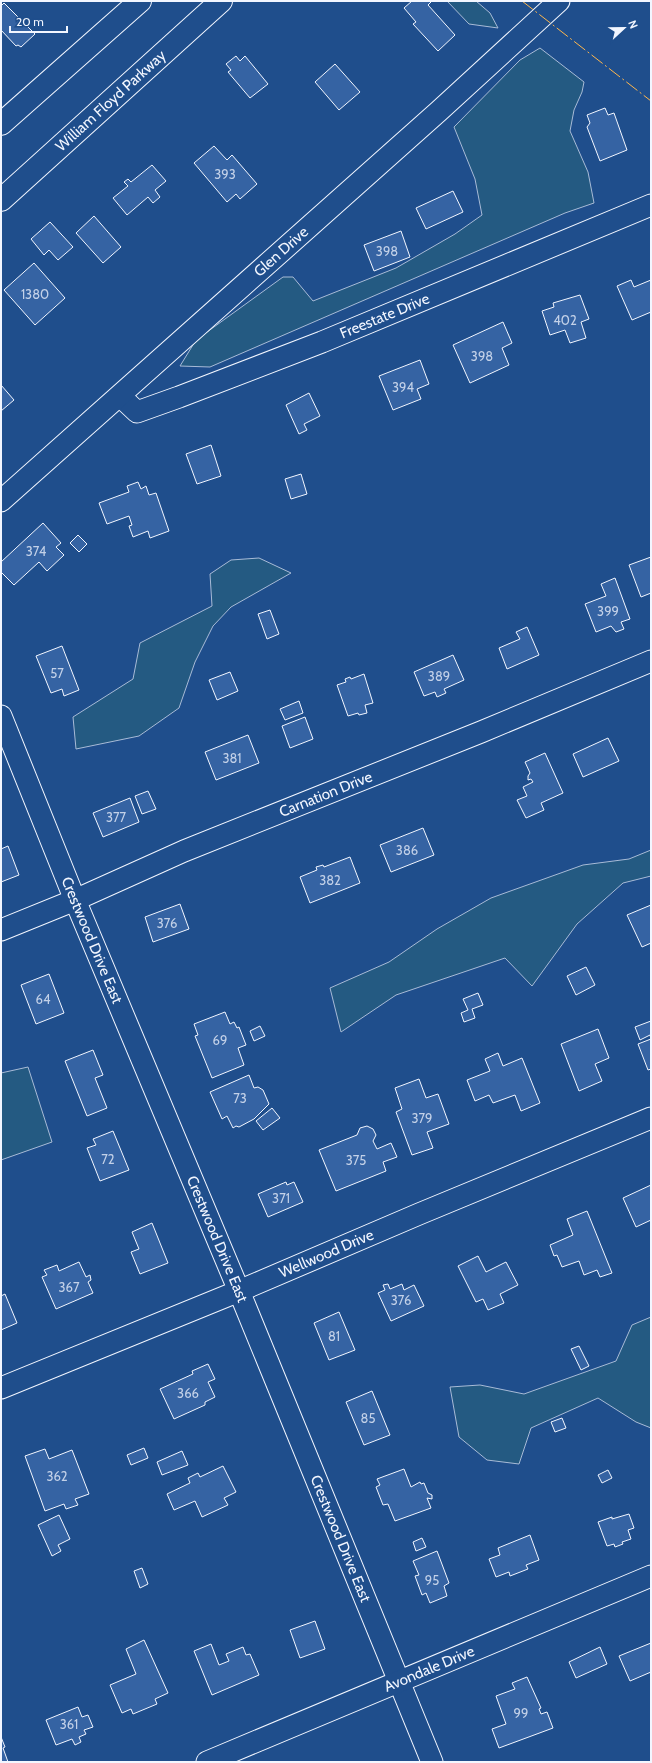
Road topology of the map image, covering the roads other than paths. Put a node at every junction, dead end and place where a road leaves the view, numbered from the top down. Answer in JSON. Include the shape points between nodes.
{"nodes":[{"id":1,"x":140,"y":1,"type":"edge"},
{"id":2,"x":221,"y":1,"type":"edge"},
{"id":3,"x":558,"y":1,"type":"edge"},
{"id":4,"x":1,"y":124,"type":"edge"},
{"id":5,"x":1,"y":200,"type":"edge"},
{"id":6,"x":651,"y":205,"type":"edge"},
{"id":7,"x":120,"y":396,"type":"junction"},
{"id":8,"x":1,"y":501,"type":"edge"},
{"id":9,"x":651,"y":661,"type":"edge"},
{"id":10,"x":1,"y":716,"type":"edge"},
{"id":11,"x":75,"y":900,"type":"junction"},
{"id":12,"x":1,"y":930,"type":"edge"},
{"id":13,"x":651,"y":1118,"type":"edge"},
{"id":14,"x":239,"y":1291,"type":"junction"},
{"id":15,"x":1,"y":1388,"type":"edge"},
{"id":16,"x":651,"y":1576,"type":"edge"},
{"id":17,"x":399,"y":1682,"type":"junction"},
{"id":18,"x":207,"y":1762,"type":"edge"},
{"id":19,"x":432,"y":1762,"type":"edge"}],
"edges":[{"from":1,"to":4,"type":"highway"},
{"from":2,"to":5,"type":"highway","name":"William Floyd Parkway"},
{"from":3,"to":7,"type":"street","name":"Glen Drive"},
{"from":6,"to":7,"type":"street","name":"Freestate Drive","via":[[322,342],[179,397],[137,412]]},
{"from":7,"to":8,"type":"street","name":"Glen Drive"},
{"from":9,"to":11,"type":"street","name":"Carnation Drive","via":[[184,851]]},
{"from":10,"to":11,"type":"street","name":"Crestwood Drive East"},
{"from":11,"to":12,"type":"street","name":"Carnation Drive"},
{"from":11,"to":14,"type":"street","name":"Crestwood Drive East"},
{"from":13,"to":14,"type":"street","name":"Wellwood Drive"},
{"from":14,"to":15,"type":"street","name":"Wellwood Drive"},
{"from":14,"to":17,"type":"street","name":"Crestwood Drive East"},
{"from":16,"to":17,"type":"street","name":"Avondale Drive"},
{"from":17,"to":18,"type":"street","name":"Avondale Drive"},
{"from":17,"to":19,"type":"street","name":"Crestwood Drive East"}]}
